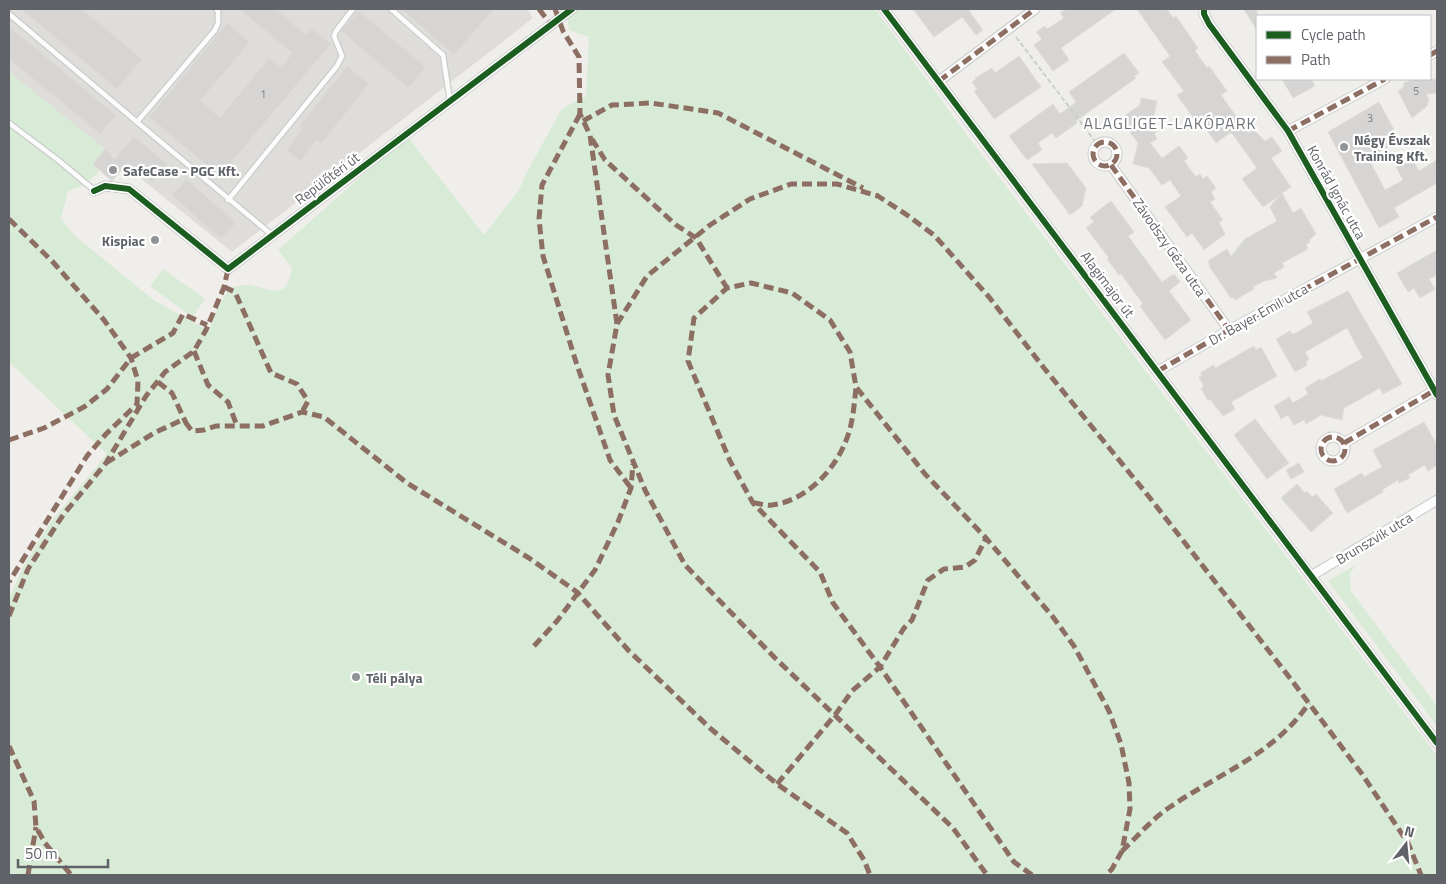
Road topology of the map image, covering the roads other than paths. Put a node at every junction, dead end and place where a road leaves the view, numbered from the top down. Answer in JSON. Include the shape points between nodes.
{"nodes":[{"id":1,"x":216,"y":9,"type":"edge"},
{"id":2,"x":353,"y":9,"type":"edge"},
{"id":3,"x":390,"y":9,"type":"edge"},
{"id":4,"x":572,"y":9,"type":"edge"},
{"id":5,"x":884,"y":9,"type":"edge"},
{"id":6,"x":1035,"y":9,"type":"edge"},
{"id":7,"x":1204,"y":9,"type":"edge"},
{"id":8,"x":9,"y":14,"type":"edge"},
{"id":9,"x":1383,"y":80,"type":"edge"},
{"id":10,"x":938,"y":81,"type":"junction"},
{"id":11,"x":450,"y":101,"type":"junction"},
{"id":12,"x":137,"y":122,"type":"junction"},
{"id":13,"x":9,"y":123,"type":"edge"},
{"id":14,"x":1288,"y":131,"type":"junction"},
{"id":15,"x":1111,"y":164,"type":"junction"},
{"id":16,"x":94,"y":191,"type":"joint"},
{"id":17,"x":228,"y":200,"type":"junction"},
{"id":18,"x":1437,"y":217,"type":"edge"},
{"id":19,"x":272,"y":236,"type":"junction"},
{"id":20,"x":1360,"y":259,"type":"junction"},
{"id":21,"x":1229,"y":330,"type":"junction"},
{"id":22,"x":1158,"y":371,"type":"junction"},
{"id":23,"x":1436,"y":392,"type":"edge"},
{"id":24,"x":1344,"y":443,"type":"dead end"},
{"id":25,"x":1437,"y":500,"type":"edge"},
{"id":26,"x":1311,"y":576,"type":"junction"},
{"id":27,"x":1437,"y":743,"type":"edge"}],
"edges":[{"from":1,"to":12,"type":"lane","via":[[218,23],[215,30]]},
{"from":2,"to":17,"type":"lane","via":[[334,36],[342,56],[337,66]]},
{"from":3,"to":11,"type":"lane","via":[[443,54]]},
{"from":4,"to":11,"type":"street","name":"Repülőtéri út"},
{"from":5,"to":10,"type":"street","name":"Alagimajor út"},
{"from":6,"to":10,"type":"street"},
{"from":7,"to":14,"type":"street","name":"Konrád Ignác utca","via":[[1209,24]]},
{"from":8,"to":12,"type":"lane"},
{"from":9,"to":14,"type":"street"},
{"from":10,"to":22,"type":"street","name":"Alagimajor út"},
{"from":11,"to":19,"type":"street","name":"Repülőtéri út"},
{"from":12,"to":17,"type":"lane"},
{"from":13,"to":16,"type":"lane"},
{"from":14,"to":20,"type":"street","name":"Konrád Ignác utca"},
{"from":15,"to":15,"type":"street","name":"Závodszy Géza utca","via":[[1117,154],[1115,148],[1103,142],[1093,153],[1095,162],[1106,166]]},
{"from":15,"to":21,"type":"street","name":"Závodszy Géza utca"},
{"from":16,"to":19,"type":"street","name":"Repülőtéri út","via":[[104,186],[129,189],[228,269]]},
{"from":17,"to":19,"type":"lane"},
{"from":18,"to":20,"type":"street","name":"Dr. Bayer Emil utca"},
{"from":20,"to":21,"type":"street","name":"Dr. Bayer Emil utca"},
{"from":20,"to":23,"type":"street","name":"Konrád Ignác utca"},
{"from":21,"to":22,"type":"street","name":"Dr. Bayer Emil utca"},
{"from":22,"to":26,"type":"street","name":"Alagimajor út"},
{"from":23,"to":24,"type":"street"},
{"from":25,"to":26,"type":"street","name":"Brunszvik utca"},
{"from":26,"to":27,"type":"street","name":"Alagimajor út"}]}
